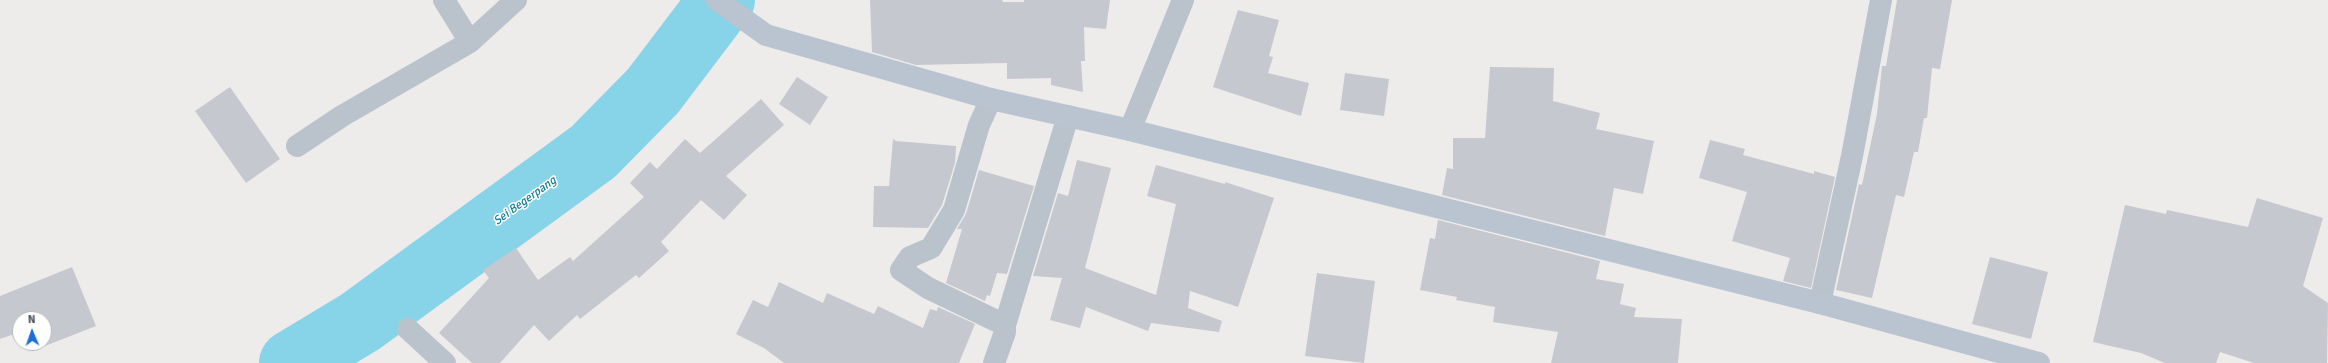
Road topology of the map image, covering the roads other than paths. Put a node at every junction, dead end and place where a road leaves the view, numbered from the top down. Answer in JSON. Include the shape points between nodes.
{"nodes":[{"id":1,"x":444,"y":0,"type":"edge"},
{"id":2,"x":516,"y":0,"type":"edge"},
{"id":3,"x":717,"y":0,"type":"edge"},
{"id":4,"x":1183,"y":0,"type":"edge"},
{"id":5,"x":1880,"y":0,"type":"edge"},
{"id":6,"x":470,"y":42,"type":"junction"},
{"id":7,"x":991,"y":99,"type":"junction"},
{"id":8,"x":1068,"y":116,"type":"junction"},
{"id":9,"x":1130,"y":130,"type":"junction"},
{"id":10,"x":297,"y":146,"type":"dead end"},
{"id":11,"x":1820,"y":304,"type":"junction"},
{"id":12,"x":1005,"y":325,"type":"junction"},
{"id":13,"x":408,"y":329,"type":"dead end"},
{"id":14,"x":445,"y":363,"type":"edge"},
{"id":15,"x":994,"y":363,"type":"edge"},
{"id":16,"x":2039,"y":363,"type":"edge"}],
"edges":[{"from":1,"to":6,"type":"street"},
{"from":2,"to":6,"type":"street"},
{"from":3,"to":7,"type":"street","via":[[766,35]]},
{"from":4,"to":9,"type":"street"},
{"from":5,"to":11,"type":"street","via":[[1852,156]]},
{"from":6,"to":10,"type":"street","via":[[342,116]]},
{"from":7,"to":8,"type":"street"},
{"from":7,"to":12,"type":"street","via":[[979,125],[954,210],[931,248],[910,257],[902,270],[928,288]]},
{"from":8,"to":9,"type":"street"},
{"from":8,"to":12,"type":"street"},
{"from":9,"to":11,"type":"street"},
{"from":11,"to":16,"type":"street"},
{"from":12,"to":15,"type":"street"},
{"from":13,"to":14,"type":"street"}]}
